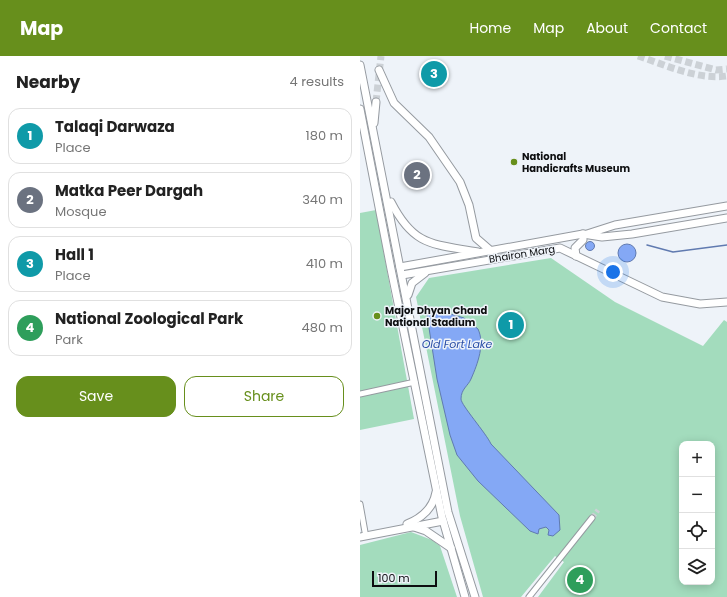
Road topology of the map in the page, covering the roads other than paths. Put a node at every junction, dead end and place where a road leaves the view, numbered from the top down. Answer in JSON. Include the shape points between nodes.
{"nodes":[{"id":1,"x":360,"y":64,"type":"edge"},
{"id":2,"x":379,"y":70,"type":"dead end"},
{"id":3,"x":376,"y":102,"type":"tunnel mouth"},
{"id":4,"x":360,"y":109,"type":"edge"},
{"id":5,"x":361,"y":125,"type":"edge"},
{"id":6,"x":374,"y":134,"type":"junction"},
{"id":7,"x":387,"y":197,"type":"junction"},
{"id":8,"x":727,"y":206,"type":"edge"},
{"id":9,"x":727,"y":218,"type":"edge"},
{"id":10,"x":652,"y":219,"type":"junction"},
{"id":11,"x":668,"y":228,"type":"junction"},
{"id":12,"x":584,"y":234,"type":"junction"},
{"id":13,"x":558,"y":240,"type":"junction"},
{"id":14,"x":560,"y":248,"type":"junction"},
{"id":15,"x":491,"y":251,"type":"junction"},
{"id":16,"x":482,"y":253,"type":"junction"},
{"id":17,"x":576,"y":256,"type":"junction"},
{"id":18,"x":400,"y":267,"type":"junction"},
{"id":19,"x":429,"y":271,"type":"junction"},
{"id":20,"x":402,"y":275,"type":"junction"},
{"id":21,"x":407,"y":298,"type":"junction"},
{"id":22,"x":727,"y":302,"type":"edge"},
{"id":23,"x":415,"y":382,"type":"junction"},
{"id":24,"x":360,"y":394,"type":"edge"},
{"id":25,"x":437,"y":487,"type":"junction"},
{"id":26,"x":360,"y":504,"type":"edge"},
{"id":27,"x":592,"y":518,"type":"tunnel mouth"},
{"id":28,"x":443,"y":519,"type":"junction"},
{"id":29,"x":410,"y":525,"type":"junction"},
{"id":30,"x":362,"y":534,"type":"edge"},
{"id":31,"x":451,"y":548,"type":"junction"},
{"id":32,"x":465,"y":597,"type":"edge"},
{"id":33,"x":475,"y":597,"type":"edge"},
{"id":34,"x":529,"y":597,"type":"edge"}],
"edges":[{"from":1,"to":6,"type":"main road"},
{"from":2,"to":15,"type":"main road","via":[[394,103],[429,137],[460,182],[469,205],[474,234]]},
{"from":3,"to":6,"type":"main road"},
{"from":4,"to":5,"type":"main road"},
{"from":5,"to":23,"type":"main road"},
{"from":6,"to":7,"type":"main road"},
{"from":7,"to":16,"type":"main road","via":[[400,219],[417,237],[428,243]]},
{"from":7,"to":18,"type":"main road"},
{"from":8,"to":10,"type":"main road"},
{"from":9,"to":11,"type":"main road","name":"Bhairon Marg"},
{"from":10,"to":11,"type":"main road"},
{"from":10,"to":12,"type":"main road","via":[[615,225]]},
{"from":11,"to":12,"type":"main road","name":"Bhairon Marg","via":[[602,237]]},
{"from":12,"to":13,"type":"main road","name":"Bhairon Marg"},
{"from":12,"to":17,"type":"main road","via":[[575,248]]},
{"from":13,"to":14,"type":"main road","via":[[564,243]]},
{"from":13,"to":15,"type":"main road","name":"Bhairon Marg"},
{"from":14,"to":17,"type":"main road","name":"Bhairon Marg"},
{"from":14,"to":19,"type":"main road","name":"Bhairon Marg"},
{"from":15,"to":16,"type":"main road","name":"Bhairon Marg"},
{"from":16,"to":18,"type":"main road","name":"Bhairon Marg"},
{"from":17,"to":22,"type":"main road","name":"Bhairon Marg","via":[[662,297],[695,303]]},
{"from":18,"to":20,"type":"main road"},
{"from":19,"to":20,"type":"main road","name":"Bhairon Marg"},
{"from":19,"to":21,"type":"main road","via":[[412,283]]},
{"from":20,"to":21,"type":"main road"},
{"from":21,"to":33,"type":"main road","via":[[448,512]]},
{"from":23,"to":24,"type":"street"},
{"from":23,"to":25,"type":"main road"},
{"from":25,"to":28,"type":"main road"},
{"from":25,"to":29,"type":"main road","via":[[430,508]]},
{"from":26,"to":30,"type":"street"},
{"from":27,"to":34,"type":"street"},
{"from":28,"to":29,"type":"main road"},
{"from":28,"to":31,"type":"main road"},
{"from":29,"to":30,"type":"main road"},
{"from":29,"to":31,"type":"main road","via":[[426,531]]},
{"from":31,"to":32,"type":"main road"}]}
